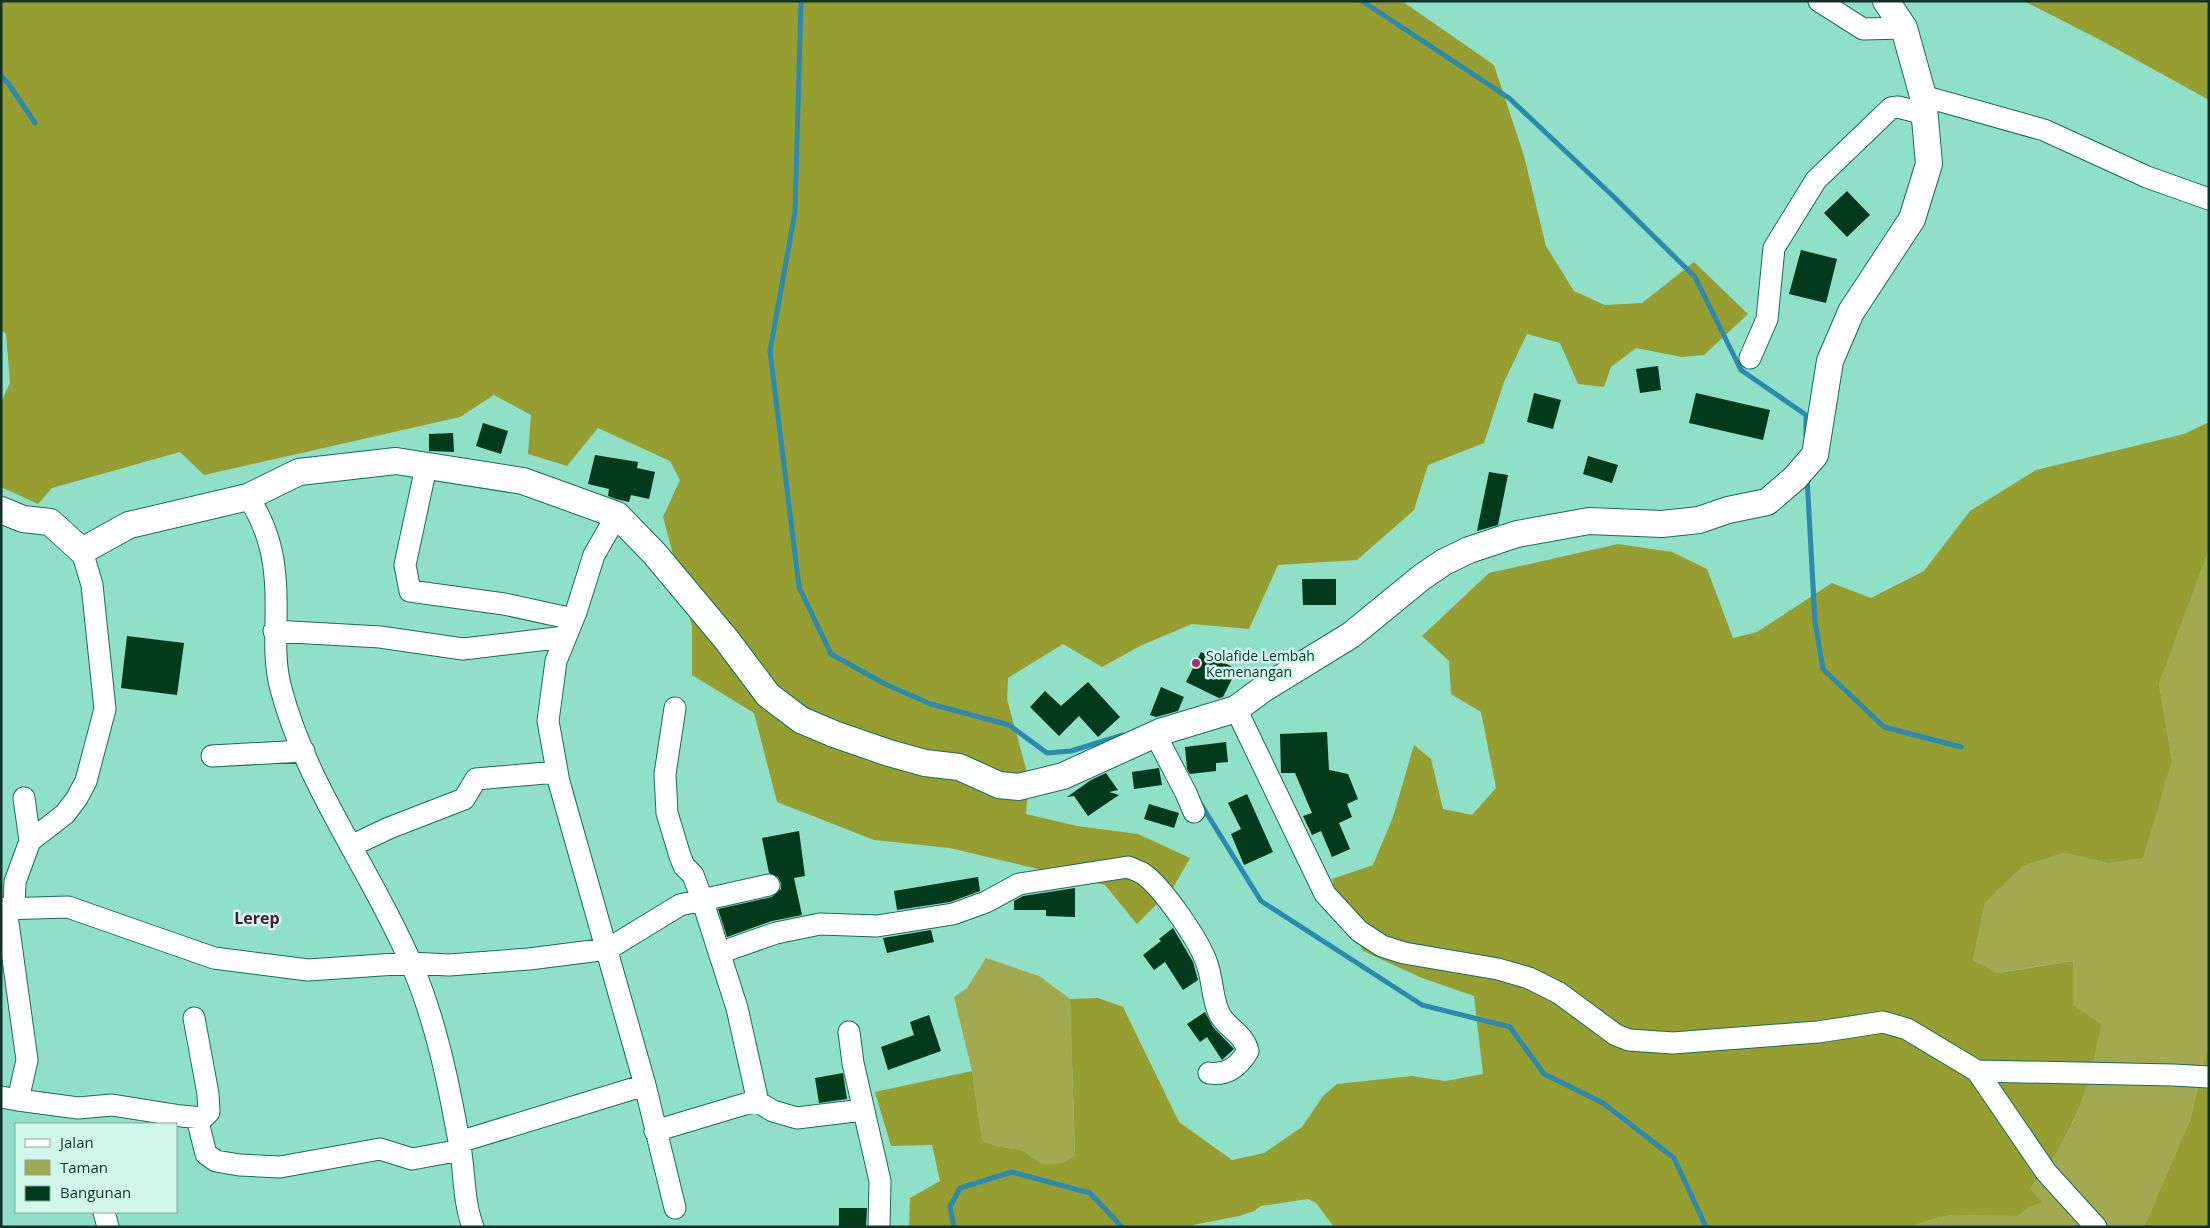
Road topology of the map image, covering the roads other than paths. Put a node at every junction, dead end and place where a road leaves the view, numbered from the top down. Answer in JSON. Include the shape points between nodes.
{"nodes":[{"id":1,"x":1818,"y":1,"type":"edge"},
{"id":2,"x":1886,"y":1,"type":"edge"},
{"id":3,"x":1904,"y":28,"type":"junction"},
{"id":4,"x":1924,"y":105,"type":"junction"},
{"id":5,"x":2209,"y":199,"type":"edge"},
{"id":6,"x":1750,"y":358,"type":"dead end"},
{"id":7,"x":426,"y":467,"type":"junction"},
{"id":8,"x":248,"y":497,"type":"junction"},
{"id":9,"x":1,"y":510,"type":"edge"},
{"id":10,"x":616,"y":515,"type":"junction"},
{"id":11,"x":82,"y":551,"type":"junction"},
{"id":12,"x":569,"y":628,"type":"junction"},
{"id":13,"x":274,"y":631,"type":"junction"},
{"id":14,"x":675,"y":708,"type":"dead end"},
{"id":15,"x":1236,"y":709,"type":"junction"},
{"id":16,"x":1162,"y":732,"type":"junction"},
{"id":17,"x":304,"y":751,"type":"junction"},
{"id":18,"x":212,"y":756,"type":"dead end"},
{"id":19,"x":557,"y":772,"type":"junction"},
{"id":20,"x":24,"y":798,"type":"dead end"},
{"id":21,"x":1194,"y":812,"type":"dead end"},
{"id":22,"x":30,"y":841,"type":"junction"},
{"id":23,"x":351,"y":846,"type":"junction"},
{"id":24,"x":769,"y":885,"type":"dead end"},
{"id":25,"x":702,"y":899,"type":"junction"},
{"id":26,"x":7,"y":908,"type":"edge"},
{"id":27,"x":608,"y":948,"type":"junction"},
{"id":28,"x":719,"y":953,"type":"junction"},
{"id":29,"x":412,"y":963,"type":"junction"},
{"id":30,"x":194,"y":1018,"type":"dead end"},
{"id":31,"x":849,"y":1032,"type":"dead end"},
{"id":32,"x":1977,"y":1071,"type":"junction"},
{"id":33,"x":1209,"y":1072,"type":"dead end"},
{"id":34,"x":2209,"y":1078,"type":"edge"},
{"id":35,"x":645,"y":1085,"type":"junction"},
{"id":36,"x":10,"y":1099,"type":"edge"},
{"id":37,"x":758,"y":1102,"type":"junction"},
{"id":38,"x":863,"y":1110,"type":"junction"},
{"id":39,"x":81,"y":1116,"type":"edge"},
{"id":40,"x":197,"y":1118,"type":"junction"},
{"id":41,"x":655,"y":1131,"type":"junction"},
{"id":42,"x":460,"y":1146,"type":"junction"},
{"id":43,"x":675,"y":1208,"type":"dead end"},
{"id":44,"x":104,"y":1213,"type":"edge"},
{"id":45,"x":108,"y":1227,"type":"edge"},
{"id":46,"x":473,"y":1227,"type":"edge"},
{"id":47,"x":879,"y":1227,"type":"edge"},
{"id":48,"x":2096,"y":1227,"type":"edge"}],
"edges":[{"from":1,"to":3,"type":"street","via":[[1863,29]]},
{"from":2,"to":3,"type":"street"},
{"from":3,"to":4,"type":"street"},
{"from":4,"to":5,"type":"street","via":[[2044,130],[2147,177]]},
{"from":4,"to":6,"type":"street","via":[[1890,109],[1816,180],[1774,248],[1766,319]]},
{"from":4,"to":15,"type":"street","via":[[1929,164],[1912,219],[1851,312],[1830,361],[1815,454],[1795,478],[1767,502],[1699,520],[1662,524],[1588,521],[1517,534],[1469,550],[1437,567],[1351,635]]},
{"from":7,"to":8,"type":"street","via":[[396,461],[299,472]]},
{"from":7,"to":10,"type":"street","via":[[523,481]]},
{"from":7,"to":12,"type":"street","via":[[405,565],[410,591],[504,604]]},
{"from":8,"to":11,"type":"street","via":[[129,525]]},
{"from":8,"to":13,"type":"street","via":[[260,515],[268,537],[275,577]]},
{"from":9,"to":11,"type":"street","via":[[23,519],[50,522]]},
{"from":10,"to":12,"type":"street","via":[[594,555]]},
{"from":10,"to":16,"type":"street","via":[[654,553],[768,695],[801,720],[834,734],[925,763],[959,767],[1000,785],[1019,787],[1064,776]]},
{"from":11,"to":22,"type":"street","via":[[92,585],[106,709],[86,782],[78,798],[65,814]]},
{"from":12,"to":13,"type":"street","via":[[464,648],[380,636]]},
{"from":12,"to":19,"type":"street","via":[[556,661],[548,721]]},
{"from":13,"to":17,"type":"street","via":[[280,687]]},
{"from":14,"to":25,"type":"street","via":[[665,774],[667,813],[684,866],[693,875]]},
{"from":15,"to":16,"type":"street"},
{"from":15,"to":32,"type":"street","via":[[1325,894],[1359,931],[1382,946],[1529,978],[1559,993],[1616,1035],[1629,1040],[1673,1043],[1818,1032],[1883,1022],[1907,1029]]},
{"from":16,"to":21,"type":"street"},
{"from":17,"to":18,"type":"street"},
{"from":17,"to":23,"type":"street"},
{"from":19,"to":23,"type":"street","via":[[476,780],[464,799]]},
{"from":19,"to":27,"type":"street"},
{"from":20,"to":22,"type":"street"},
{"from":22,"to":26,"type":"street"},
{"from":23,"to":29,"type":"street"},
{"from":24,"to":25,"type":"street"},
{"from":25,"to":27,"type":"street","via":[[680,905]]},
{"from":25,"to":28,"type":"street"},
{"from":26,"to":29,"type":"street","via":[[68,907],[214,958],[308,970]]},
{"from":26,"to":36,"type":"street","via":[[27,1060]]},
{"from":27,"to":29,"type":"street","via":[[449,966]]},
{"from":27,"to":35,"type":"street"},
{"from":28,"to":33,"type":"street","via":[[776,933],[820,924],[877,926],[953,914],[986,902],[1019,884],[1128,867],[1143,874],[1170,903],[1201,949],[1220,1016],[1246,1044],[1245,1056],[1232,1070],[1219,1075]]},
{"from":28,"to":37,"type":"street","via":[[737,1008]]},
{"from":29,"to":42,"type":"street","via":[[435,1033]]},
{"from":30,"to":40,"type":"street","via":[[209,1112]]},
{"from":31,"to":38,"type":"street"},
{"from":32,"to":34,"type":"street"},
{"from":32,"to":48,"type":"street","via":[[2046,1172]]},
{"from":35,"to":41,"type":"street"},
{"from":35,"to":42,"type":"street"},
{"from":36,"to":39,"type":"street"},
{"from":37,"to":38,"type":"street","via":[[773,1111],[797,1118]]},
{"from":37,"to":41,"type":"street"},
{"from":38,"to":47,"type":"street","via":[[880,1181]]},
{"from":39,"to":40,"type":"street","via":[[112,1106]]},
{"from":40,"to":42,"type":"street","via":[[206,1154],[216,1161],[239,1166],[280,1167],[380,1149],[412,1159]]},
{"from":41,"to":43,"type":"street"},
{"from":42,"to":46,"type":"street","via":[[467,1213]]},
{"from":44,"to":45,"type":"street"}]}
